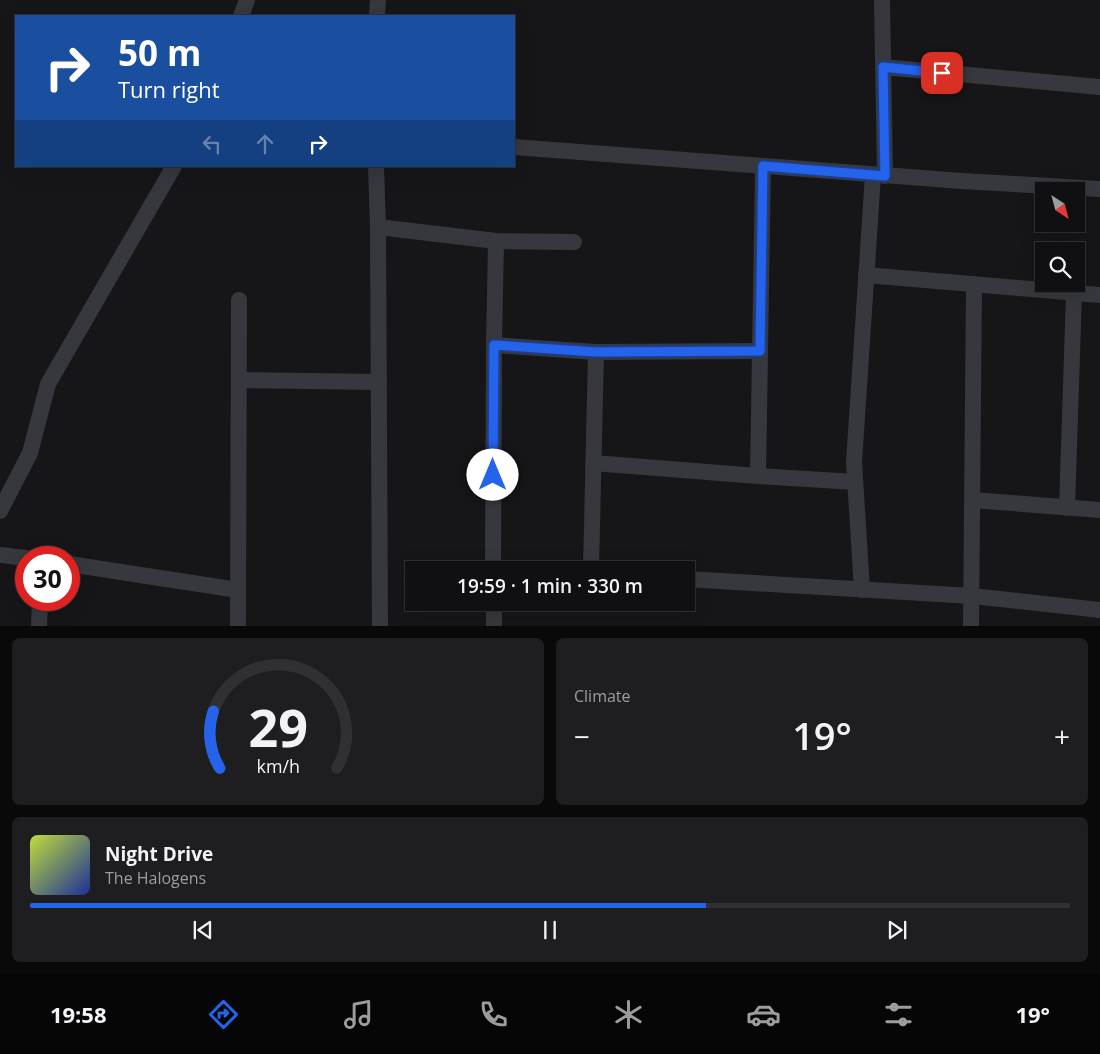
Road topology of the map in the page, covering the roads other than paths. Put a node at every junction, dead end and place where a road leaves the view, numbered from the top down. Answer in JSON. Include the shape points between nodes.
{"nodes":[{"id":1,"x":248,"y":0,"type":"edge"},
{"id":2,"x":378,"y":0,"type":"edge"},
{"id":3,"x":882,"y":0,"type":"edge"},
{"id":4,"x":241,"y":15,"type":"edge"},
{"id":5,"x":377,"y":15,"type":"edge"},
{"id":6,"x":883,"y":67,"type":"junction"},
{"id":7,"x":1100,"y":88,"type":"edge"},
{"id":8,"x":515,"y":147,"type":"edge"},
{"id":9,"x":763,"y":166,"type":"junction"},
{"id":10,"x":173,"y":167,"type":"edge"},
{"id":11,"x":376,"y":167,"type":"edge"},
{"id":12,"x":879,"y":175,"type":"junction"},
{"id":13,"x":1100,"y":189,"type":"edge"},
{"id":14,"x":378,"y":227,"type":"junction"},
{"id":15,"x":496,"y":242,"type":"junction"},
{"id":16,"x":574,"y":242,"type":"dead end"},
{"id":17,"x":866,"y":275,"type":"junction"},
{"id":18,"x":974,"y":284,"type":"junction"},
{"id":19,"x":1074,"y":293,"type":"junction"},
{"id":20,"x":1100,"y":295,"type":"edge"},
{"id":21,"x":239,"y":300,"type":"dead end"},
{"id":22,"x":494,"y":345,"type":"junction"},
{"id":23,"x":760,"y":351,"type":"junction"},
{"id":24,"x":596,"y":352,"type":"junction"},
{"id":25,"x":239,"y":380,"type":"junction"},
{"id":26,"x":379,"y":382,"type":"junction"},
{"id":27,"x":593,"y":463,"type":"junction"},
{"id":28,"x":758,"y":476,"type":"junction"},
{"id":29,"x":855,"y":482,"type":"junction"},
{"id":30,"x":972,"y":500,"type":"junction"},
{"id":31,"x":1067,"y":508,"type":"junction"},
{"id":32,"x":1100,"y":510,"type":"edge"},
{"id":33,"x":0,"y":511,"type":"edge"},
{"id":34,"x":0,"y":555,"type":"edge"},
{"id":35,"x":15,"y":557,"type":"edge"},
{"id":36,"x":493,"y":561,"type":"edge"},
{"id":37,"x":590,"y":561,"type":"edge"},
{"id":38,"x":80,"y":566,"type":"edge"},
{"id":39,"x":695,"y":580,"type":"edge"},
{"id":40,"x":238,"y":590,"type":"junction"},
{"id":41,"x":862,"y":590,"type":"junction"},
{"id":42,"x":972,"y":596,"type":"junction"},
{"id":43,"x":1100,"y":610,"type":"edge"},
{"id":44,"x":40,"y":611,"type":"edge"},
{"id":45,"x":494,"y":611,"type":"edge"},
{"id":46,"x":39,"y":626,"type":"edge"},
{"id":47,"x":238,"y":626,"type":"edge"},
{"id":48,"x":380,"y":626,"type":"edge"},
{"id":49,"x":494,"y":626,"type":"edge"},
{"id":50,"x":971,"y":626,"type":"edge"}],
"edges":[{"from":1,"to":4,"type":"street"},
{"from":2,"to":5,"type":"street"},
{"from":3,"to":6,"type":"street"},
{"from":6,"to":7,"type":"street"},
{"from":6,"to":12,"type":"street"},
{"from":8,"to":9,"type":"street"},
{"from":9,"to":12,"type":"street"},
{"from":9,"to":23,"type":"street"},
{"from":10,"to":33,"type":"street","via":[[48,384],[30,453]]},
{"from":11,"to":14,"type":"street"},
{"from":12,"to":13,"type":"street"},
{"from":12,"to":17,"type":"street"},
{"from":14,"to":15,"type":"street"},
{"from":14,"to":26,"type":"street"},
{"from":15,"to":16,"type":"street"},
{"from":15,"to":22,"type":"street"},
{"from":17,"to":18,"type":"street"},
{"from":17,"to":29,"type":"street"},
{"from":18,"to":19,"type":"street"},
{"from":18,"to":30,"type":"street"},
{"from":19,"to":20,"type":"street"},
{"from":19,"to":31,"type":"street"},
{"from":21,"to":25,"type":"street"},
{"from":22,"to":24,"type":"street"},
{"from":22,"to":36,"type":"street"},
{"from":23,"to":24,"type":"street"},
{"from":23,"to":28,"type":"street"},
{"from":24,"to":27,"type":"street"},
{"from":25,"to":26,"type":"street"},
{"from":25,"to":40,"type":"street"},
{"from":26,"to":48,"type":"street"},
{"from":27,"to":28,"type":"street"},
{"from":27,"to":37,"type":"street"},
{"from":28,"to":29,"type":"street"},
{"from":29,"to":41,"type":"street"},
{"from":30,"to":31,"type":"street"},
{"from":30,"to":42,"type":"street"},
{"from":31,"to":32,"type":"street"},
{"from":34,"to":35,"type":"street"},
{"from":38,"to":40,"type":"street"},
{"from":39,"to":41,"type":"street"},
{"from":40,"to":47,"type":"street"},
{"from":41,"to":42,"type":"street"},
{"from":42,"to":43,"type":"street"},
{"from":42,"to":50,"type":"street"},
{"from":44,"to":46,"type":"street"},
{"from":45,"to":49,"type":"street"}]}
